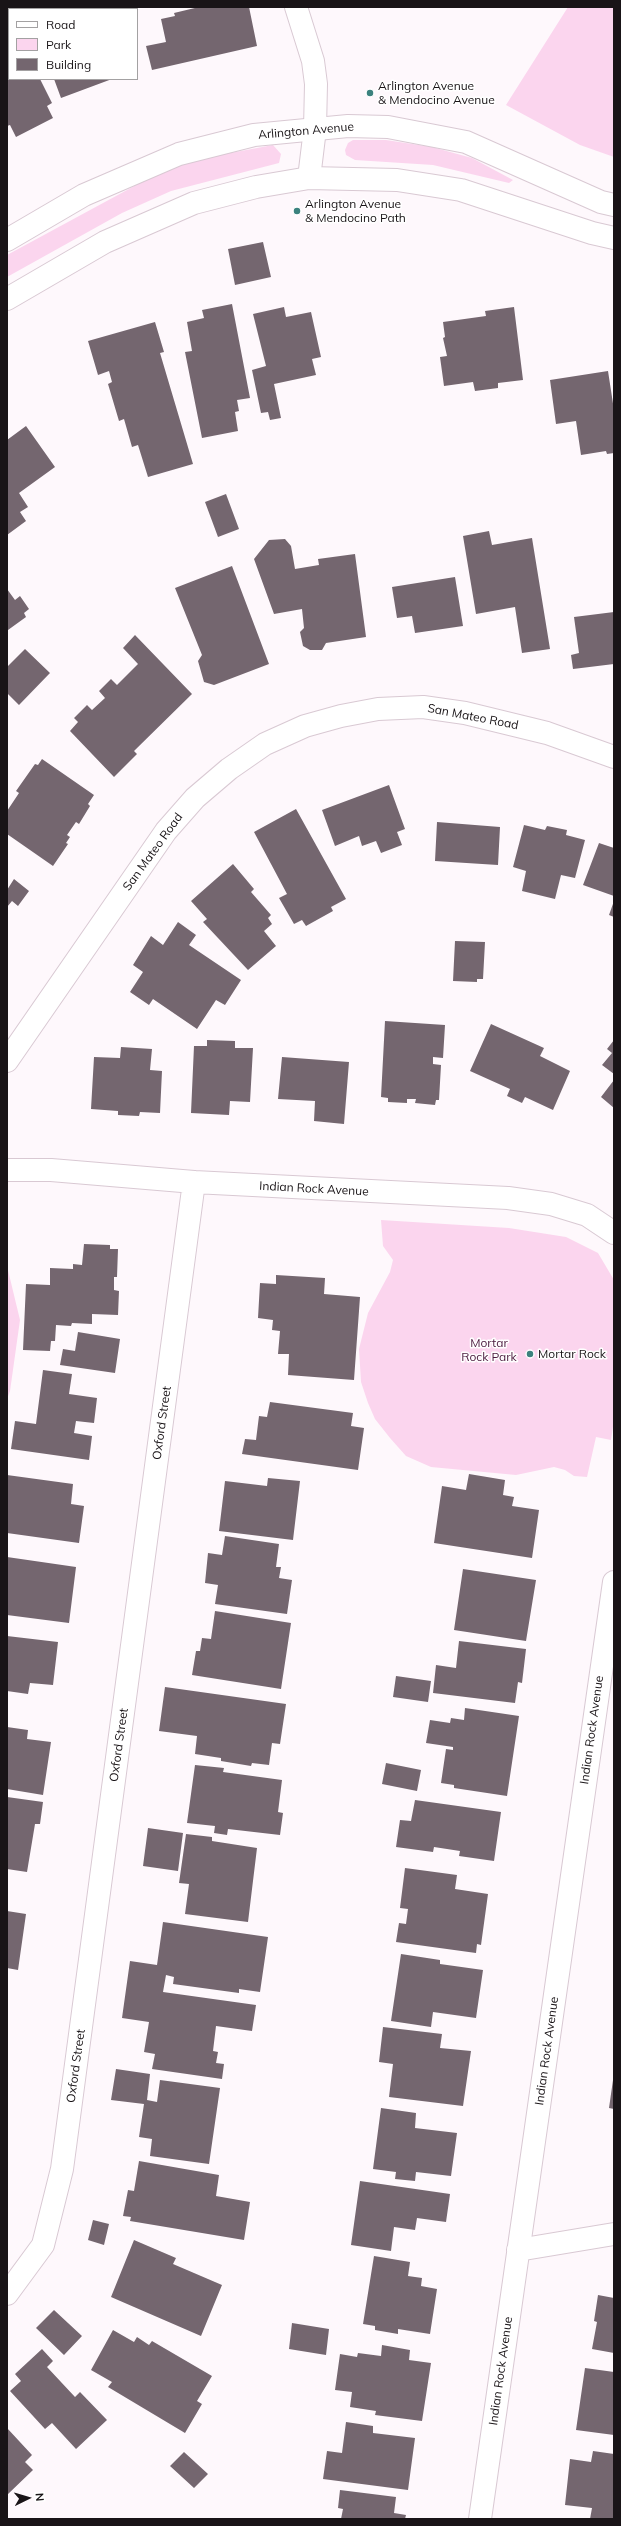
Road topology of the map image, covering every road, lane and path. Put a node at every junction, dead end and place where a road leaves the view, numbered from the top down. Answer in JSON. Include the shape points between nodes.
{"nodes":[{"id":1,"x":296,"y":7,"type":"edge"},
{"id":2,"x":315,"y":129,"type":"junction"},
{"id":3,"x":309,"y":178,"type":"junction"},
{"id":4,"x":614,"y":205,"type":"edge"},
{"id":5,"x":614,"y":238,"type":"edge"},
{"id":6,"x":7,"y":240,"type":"edge"},
{"id":7,"x":7,"y":299,"type":"edge"},
{"id":8,"x":614,"y":757,"type":"edge"},
{"id":9,"x":7,"y":1061,"type":"edge"},
{"id":10,"x":7,"y":1170,"type":"edge"},
{"id":11,"x":194,"y":1182,"type":"junction"},
{"id":12,"x":614,"y":1233,"type":"edge"},
{"id":13,"x":614,"y":1582,"type":"edge"},
{"id":14,"x":614,"y":2234,"type":"edge"},
{"id":15,"x":518,"y":2250,"type":"junction"},
{"id":16,"x":7,"y":2294,"type":"edge"},
{"id":17,"x":480,"y":2519,"type":"edge"}],
"edges":[{"from":1,"to":2,"type":"street","via":[[313,61],[316,84]]},
{"from":2,"to":3,"type":"street"},
{"from":2,"to":4,"type":"street","name":"Arlington Avenue","via":[[388,127],[466,142],[601,202]]},
{"from":2,"to":6,"type":"street","name":"Arlington Avenue","via":[[254,135],[179,154],[84,195]]},
{"from":3,"to":5,"type":"street","via":[[397,180],[461,190]]},
{"from":3,"to":7,"type":"street","via":[[256,187],[194,203],[105,242]]},
{"from":8,"to":9,"type":"street","name":"San Mateo Road","via":[[547,732],[465,713],[423,707],[378,709],[341,716],[305,726],[265,744],[229,768],[195,798],[166,832]]},
{"from":10,"to":11,"type":"street","name":"Indian Rock Avenue","via":[[51,1170]]},
{"from":11,"to":12,"type":"street","name":"Indian Rock Avenue","via":[[508,1198],[551,1204],[587,1215]]},
{"from":11,"to":16,"type":"street","name":"Oxford Street","via":[[62,2169],[43,2245]]},
{"from":13,"to":15,"type":"street","name":"Indian Rock Avenue"},
{"from":14,"to":15,"type":"street"},
{"from":15,"to":17,"type":"street","name":"Indian Rock Avenue"}]}
